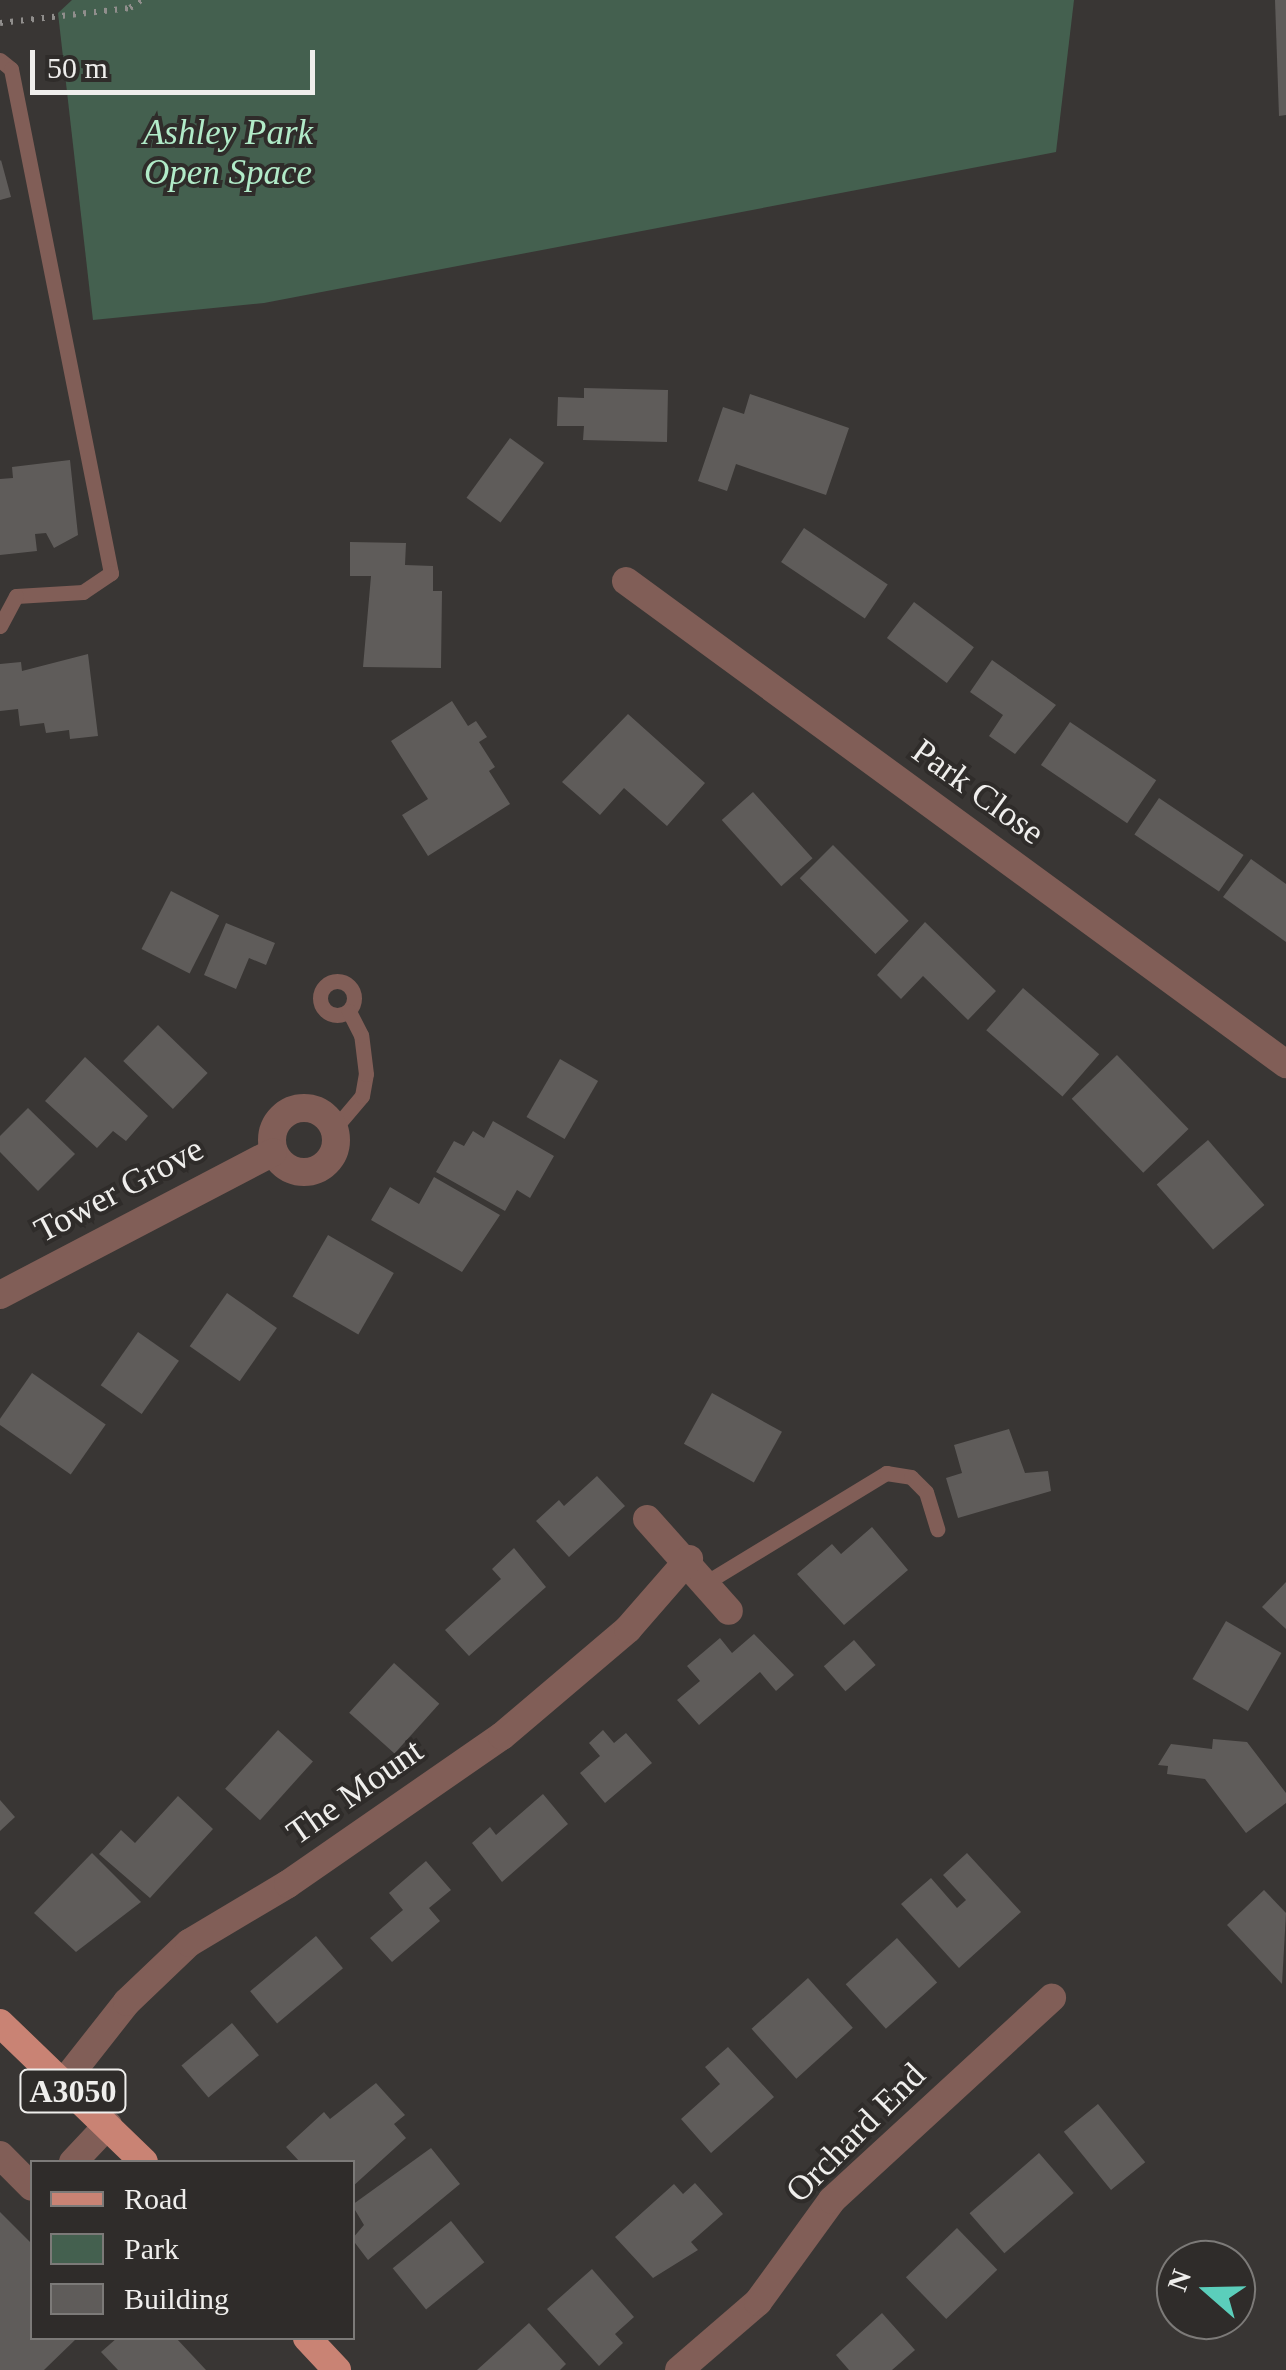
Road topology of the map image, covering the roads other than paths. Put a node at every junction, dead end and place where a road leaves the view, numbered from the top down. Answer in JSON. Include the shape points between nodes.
{"nodes":[{"id":1,"x":0,"y":60,"type":"edge"},
{"id":2,"x":626,"y":581,"type":"dead end"},
{"id":3,"x":0,"y":626,"type":"edge"},
{"id":4,"x":348,"y":1011,"type":"dead end"},
{"id":5,"x":1286,"y":1064,"type":"edge"},
{"id":6,"x":334,"y":1129,"type":"junction"},
{"id":7,"x":273,"y":1152,"type":"junction"},
{"id":8,"x":0,"y":1295,"type":"edge"},
{"id":9,"x":647,"y":1519,"type":"dead end"},
{"id":10,"x":937,"y":1529,"type":"dead end"},
{"id":11,"x":689,"y":1559,"type":"junction"},
{"id":12,"x":707,"y":1582,"type":"junction"},
{"id":13,"x":729,"y":1611,"type":"dead end"},
{"id":14,"x":1052,"y":1998,"type":"dead end"},
{"id":15,"x":0,"y":2023,"type":"edge"},
{"id":16,"x":64,"y":2082,"type":"junction"},
{"id":17,"x":108,"y":2125,"type":"junction"},
{"id":18,"x":0,"y":2155,"type":"edge"},
{"id":19,"x":75,"y":2160,"type":"edge"},
{"id":20,"x":142,"y":2160,"type":"edge"},
{"id":21,"x":30,"y":2186,"type":"edge"},
{"id":22,"x":309,"y":2340,"type":"edge"},
{"id":23,"x":338,"y":2370,"type":"edge"},
{"id":24,"x":679,"y":2370,"type":"edge"}],
"edges":[{"from":1,"to":3,"type":"lane","via":[[11,69],[111,573],[83,592],[16,596]]},
{"from":2,"to":5,"type":"street","name":"Park Close"},
{"from":4,"to":6,"type":"lane","via":[[361,1035],[366,1074],[362,1096]]},
{"from":6,"to":7,"type":"street","via":[[314,1108],[296,1108],[280,1117]]},
{"from":6,"to":7,"type":"street","via":[[333,1155],[320,1169],[302,1174],[284,1167]]},
{"from":7,"to":8,"type":"street","name":"Tower Grove"},
{"from":9,"to":11,"type":"street"},
{"from":10,"to":12,"type":"lane","via":[[926,1492],[912,1477],[886,1473]]},
{"from":11,"to":12,"type":"street"},
{"from":11,"to":16,"type":"street","name":"The Mount","via":[[628,1629],[502,1736],[288,1884],[189,1942],[127,2002]]},
{"from":12,"to":13,"type":"street"},
{"from":14,"to":24,"type":"street","name":"Orchard End","via":[[832,2200],[758,2302]]},
{"from":15,"to":16,"type":"main road","number":"A3050"},
{"from":16,"to":17,"type":"main road","number":"A3050"},
{"from":17,"to":19,"type":"street"},
{"from":17,"to":20,"type":"main road","number":"A3050"},
{"from":18,"to":21,"type":"street"},
{"from":22,"to":23,"type":"main road"}]}
